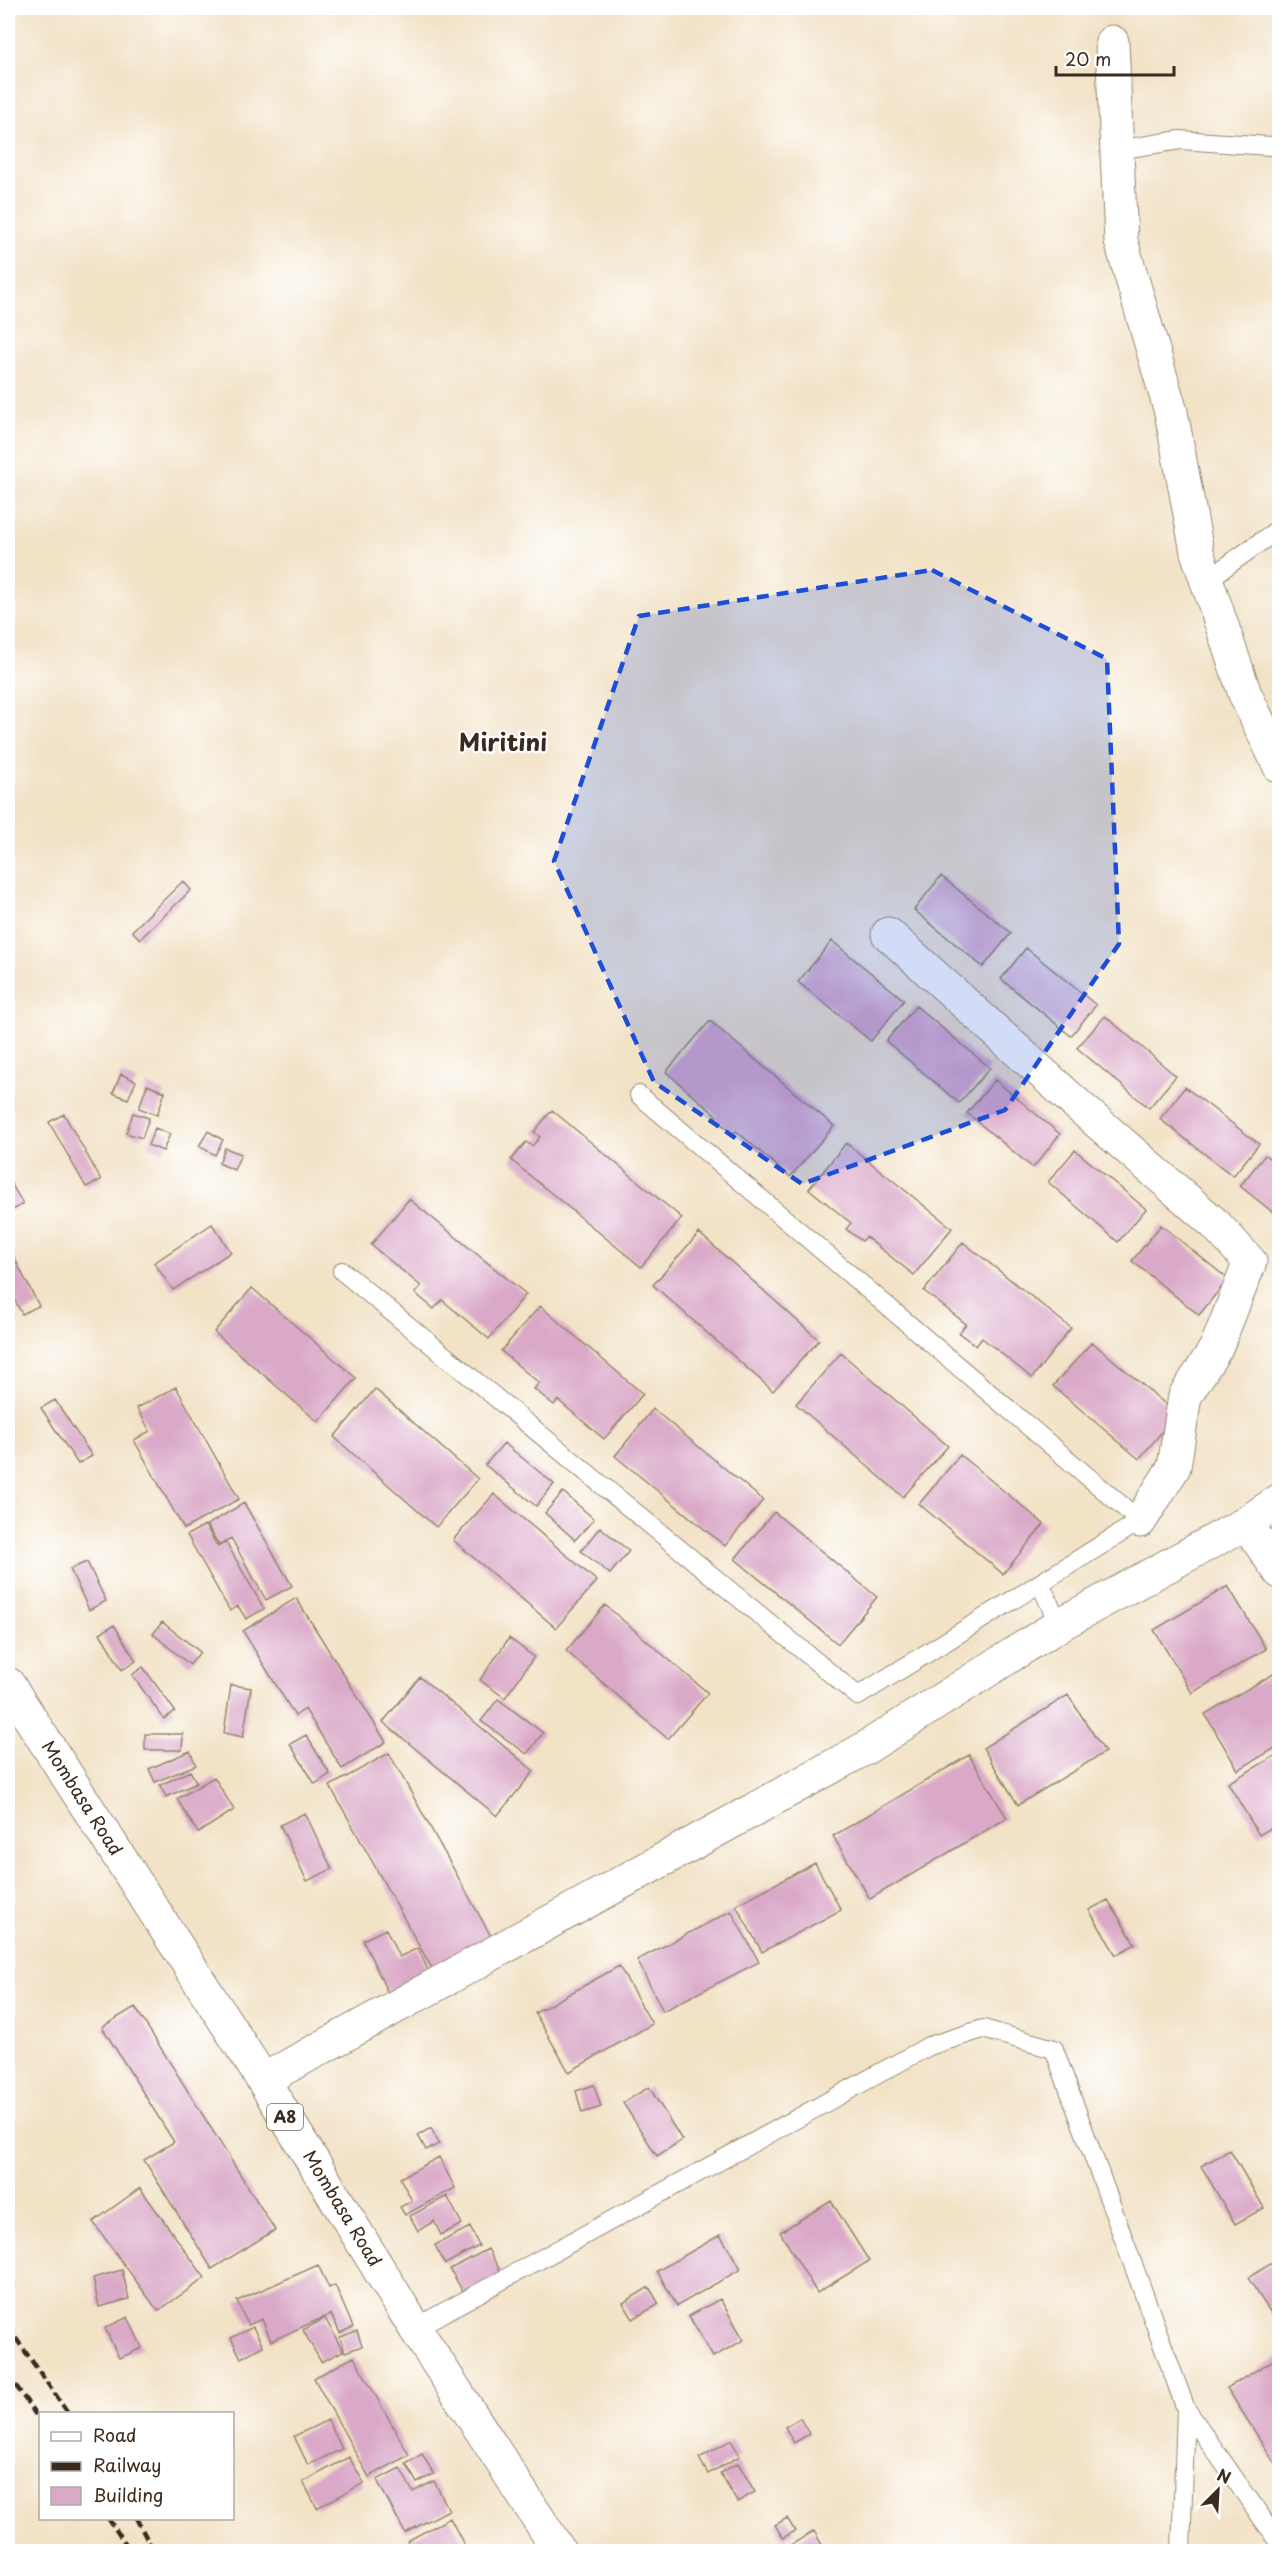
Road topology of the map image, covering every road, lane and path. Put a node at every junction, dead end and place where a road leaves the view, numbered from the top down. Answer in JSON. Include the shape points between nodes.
{"nodes":[{"id":1,"x":1112,"y":42,"type":"dead end"},
{"id":2,"x":1280,"y":144,"type":"edge"},
{"id":3,"x":1117,"y":150,"type":"junction"},
{"id":4,"x":1280,"y":528,"type":"edge"},
{"id":5,"x":1207,"y":580,"type":"junction"},
{"id":6,"x":1280,"y":767,"type":"edge"},
{"id":7,"x":888,"y":934,"type":"dead end"},
{"id":8,"x":639,"y":1095,"type":"dead end"},
{"id":9,"x":342,"y":1271,"type":"dead end"},
{"id":10,"x":1280,"y":1500,"type":"edge"},
{"id":11,"x":1140,"y":1521,"type":"junction"},
{"id":12,"x":1246,"y":1523,"type":"junction"},
{"id":13,"x":1280,"y":1572,"type":"edge"},
{"id":14,"x":1040,"y":1583,"type":"junction"},
{"id":15,"x":1059,"y":1624,"type":"junction"},
{"id":16,"x":8,"y":1684,"type":"edge"},
{"id":17,"x":263,"y":2080,"type":"junction"},
{"id":18,"x":415,"y":2328,"type":"junction"},
{"id":19,"x":1186,"y":2409,"type":"junction"},
{"id":20,"x":1280,"y":2544,"type":"edge"},
{"id":21,"x":560,"y":2552,"type":"edge"},
{"id":22,"x":1181,"y":2552,"type":"edge"}],
"edges":[{"from":1,"to":3,"type":"main road"},
{"from":2,"to":3,"type":"lane","via":[[1180,140]]},
{"from":3,"to":5,"type":"main road","via":[[1121,241],[1171,411],[1197,552]]},
{"from":4,"to":5,"type":"lane"},
{"from":5,"to":6,"type":"main road","via":[[1245,694]]},
{"from":7,"to":11,"type":"main road","via":[[1215,1224],[1250,1262],[1216,1348],[1185,1396],[1174,1467]]},
{"from":8,"to":11,"type":"lane"},
{"from":9,"to":14,"type":"lane","via":[[858,1696]]},
{"from":10,"to":12,"type":"main road"},
{"from":11,"to":14,"type":"lane"},
{"from":12,"to":13,"type":"main road"},
{"from":12,"to":15,"type":"main road"},
{"from":14,"to":15,"type":"lane"},
{"from":15,"to":17,"type":"main road","via":[[864,1749]]},
{"from":16,"to":17,"type":"main road","name":"Mombasa Road","number":"A8"},
{"from":17,"to":18,"type":"main road","name":"Mombasa Road","number":"A8"},
{"from":18,"to":19,"type":"lane","via":[[929,2046],[983,2029],[1054,2049]]},
{"from":18,"to":21,"type":"main road","name":"Mombasa Road","number":"A8"},
{"from":19,"to":20,"type":"lane"},
{"from":19,"to":22,"type":"lane"}]}
